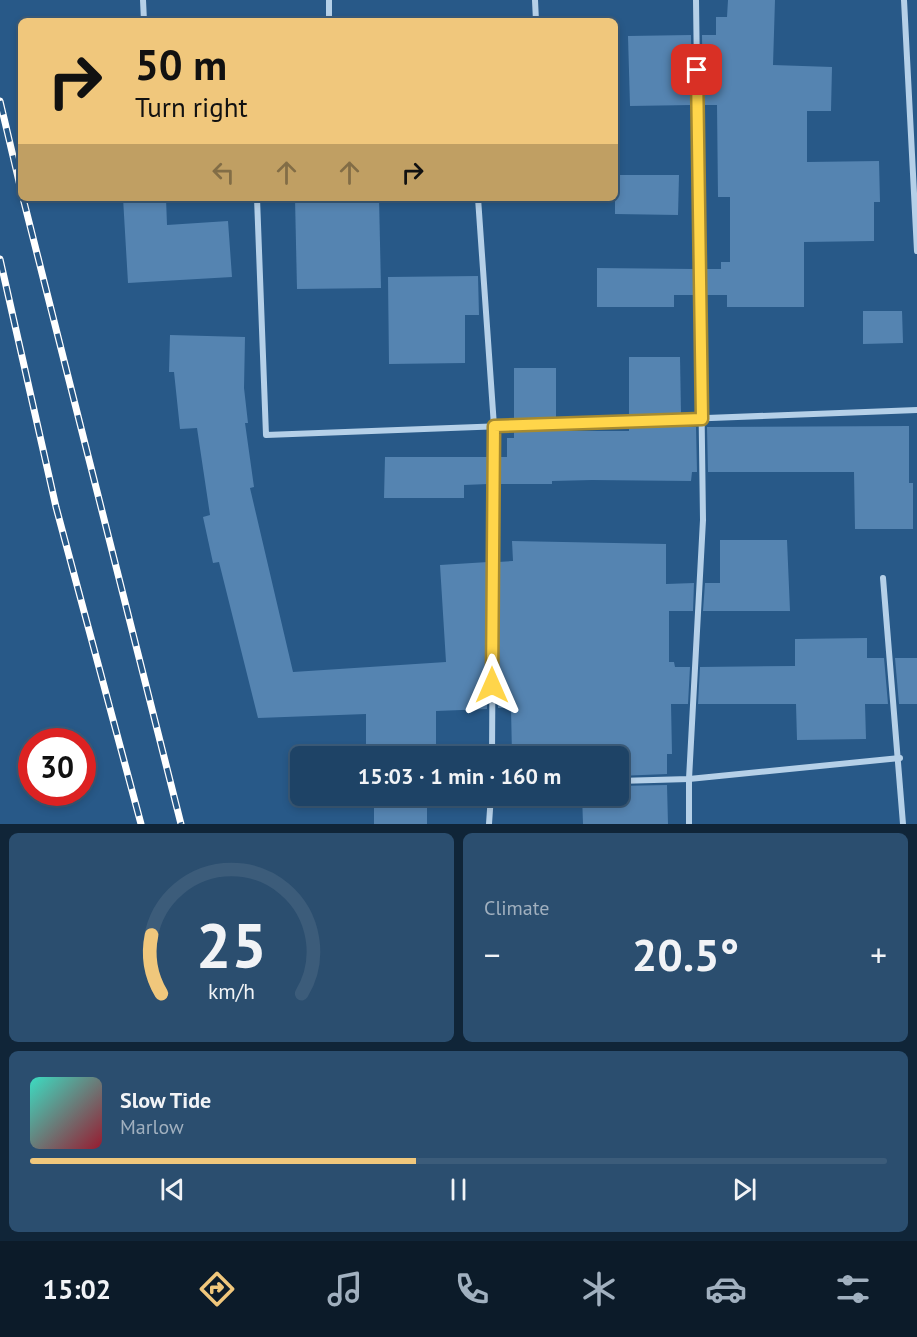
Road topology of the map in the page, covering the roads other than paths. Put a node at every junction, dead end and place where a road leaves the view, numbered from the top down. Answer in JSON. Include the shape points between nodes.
{"nodes":[{"id":1,"x":143,"y":0,"type":"edge"},
{"id":2,"x":329,"y":0,"type":"edge"},
{"id":3,"x":535,"y":0,"type":"edge"},
{"id":4,"x":696,"y":0,"type":"edge"},
{"id":5,"x":904,"y":0,"type":"edge"},
{"id":6,"x":144,"y":18,"type":"edge"},
{"id":7,"x":329,"y":18,"type":"edge"},
{"id":8,"x":536,"y":18,"type":"edge"},
{"id":9,"x":257,"y":201,"type":"edge"},
{"id":10,"x":478,"y":201,"type":"edge"},
{"id":11,"x":917,"y":251,"type":"edge"},
{"id":12,"x":917,"y":410,"type":"edge"},
{"id":13,"x":702,"y":419,"type":"junction"},
{"id":14,"x":494,"y":426,"type":"junction"},
{"id":15,"x":884,"y":578,"type":"dead end"},
{"id":16,"x":492,"y":746,"type":"edge"},
{"id":17,"x":900,"y":758,"type":"junction"},
{"id":18,"x":689,"y":779,"type":"junction"},
{"id":19,"x":629,"y":781,"type":"edge"},
{"id":20,"x":490,"y":806,"type":"edge"},
{"id":21,"x":489,"y":824,"type":"edge"},
{"id":22,"x":689,"y":824,"type":"edge"},
{"id":23,"x":903,"y":824,"type":"edge"}],
"edges":[{"from":1,"to":6,"type":"street"},
{"from":2,"to":7,"type":"street"},
{"from":3,"to":8,"type":"street"},
{"from":4,"to":13,"type":"street"},
{"from":5,"to":11,"type":"street"},
{"from":9,"to":14,"type":"street","via":[[266,435]]},
{"from":10,"to":14,"type":"street"},
{"from":12,"to":13,"type":"street"},
{"from":13,"to":14,"type":"street"},
{"from":13,"to":18,"type":"street","via":[[703,519]]},
{"from":14,"to":16,"type":"street"},
{"from":15,"to":17,"type":"street"},
{"from":17,"to":18,"type":"street"},
{"from":17,"to":23,"type":"street"},
{"from":18,"to":19,"type":"street"},
{"from":18,"to":22,"type":"street"},
{"from":20,"to":21,"type":"street"}]}
